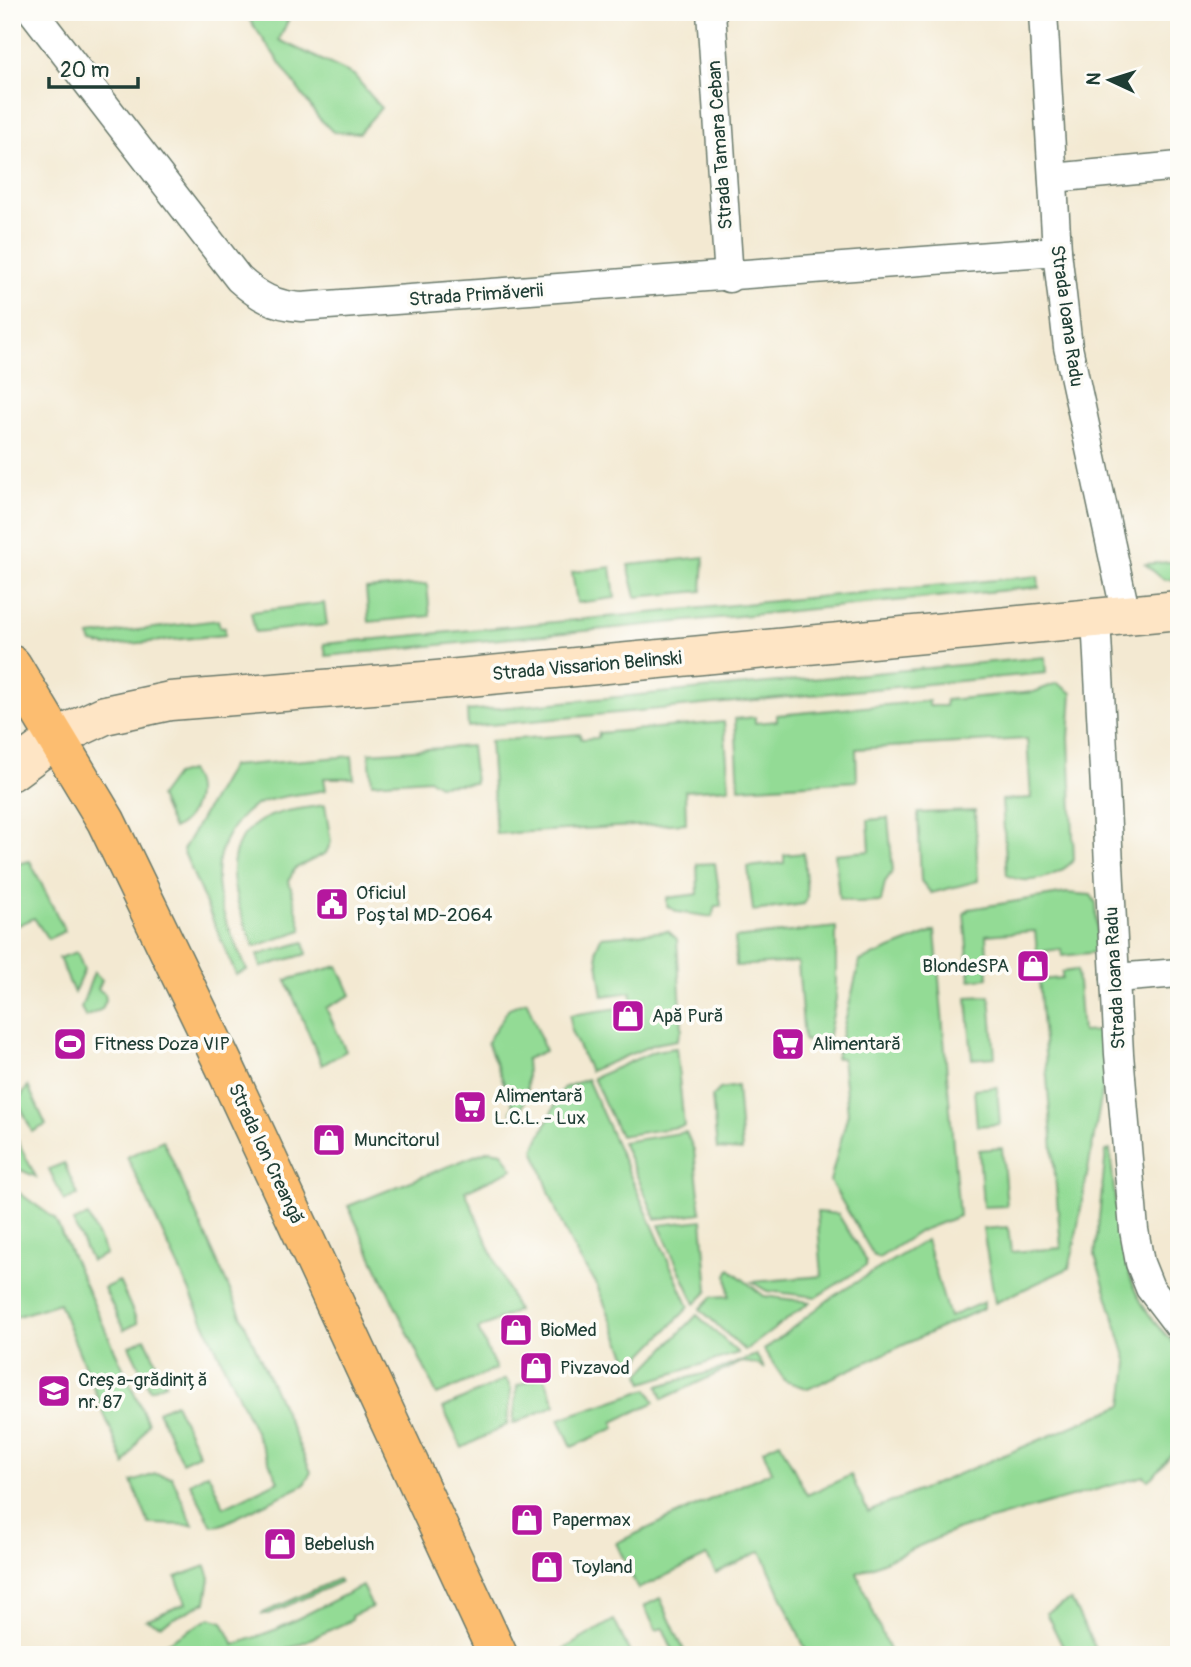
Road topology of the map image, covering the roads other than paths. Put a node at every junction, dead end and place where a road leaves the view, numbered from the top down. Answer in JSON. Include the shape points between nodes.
{"nodes":[{"id":1,"x":33,"y":12,"type":"edge"},
{"id":2,"x":711,"y":12,"type":"edge"},
{"id":3,"x":1043,"y":12,"type":"edge"},
{"id":4,"x":1179,"y":166,"type":"edge"},
{"id":5,"x":1053,"y":178,"type":"junction"},
{"id":6,"x":1057,"y":251,"type":"junction"},
{"id":7,"x":729,"y":278,"type":"junction"},
{"id":8,"x":1179,"y":610,"type":"edge"},
{"id":9,"x":1111,"y":616,"type":"junction"},
{"id":10,"x":12,"y":665,"type":"edge"},
{"id":11,"x":58,"y":737,"type":"junction"},
{"id":12,"x":12,"y":771,"type":"edge"},
{"id":13,"x":1179,"y":973,"type":"edge"},
{"id":14,"x":1115,"y":978,"type":"junction"},
{"id":15,"x":1179,"y":1326,"type":"edge"},
{"id":16,"x":498,"y":1655,"type":"edge"}],
"edges":[{"from":1,"to":7,"type":"street","name":"Strada Primăverii","via":[[239,279],[259,297],[279,305]]},
{"from":2,"to":7,"type":"street","name":"Strada Tamara Ceban"},
{"from":3,"to":5,"type":"street","name":"Strada Ioana Radu"},
{"from":4,"to":5,"type":"street"},
{"from":5,"to":6,"type":"street","name":"Strada Ioana Radu"},
{"from":6,"to":7,"type":"street","name":"Strada Primăverii"},
{"from":6,"to":9,"type":"street","name":"Strada Ioana Radu"},
{"from":8,"to":9,"type":"main road","name":"Strada Vissarion Belinski"},
{"from":9,"to":11,"type":"main road","name":"Strada Vissarion Belinski","via":[[170,701],[105,715]]},
{"from":9,"to":14,"type":"street","name":"Strada Ioana Radu"},
{"from":10,"to":11,"type":"main road","name":"Strada Ion Creangă"},
{"from":11,"to":12,"type":"main road","name":"Strada Vissarion Belinski"},
{"from":11,"to":16,"type":"main road","name":"Strada Ion Creangă","via":[[106,821],[190,992]]},
{"from":13,"to":14,"type":"street"},
{"from":14,"to":15,"type":"street","name":"Strada Ioana Radu","via":[[1140,1263],[1150,1288]]}]}
